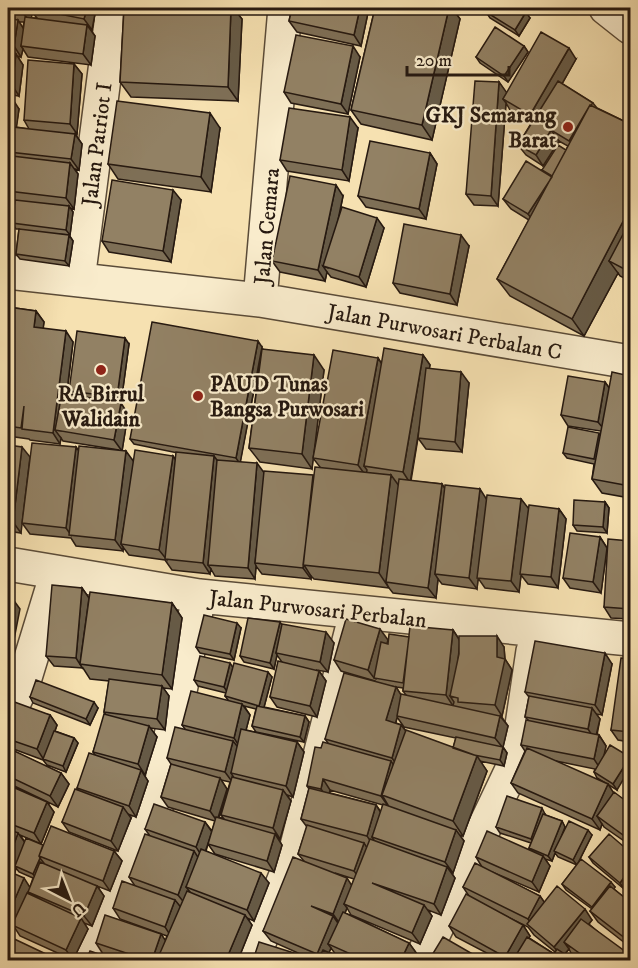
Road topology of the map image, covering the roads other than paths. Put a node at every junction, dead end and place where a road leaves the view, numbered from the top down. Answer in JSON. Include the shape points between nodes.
{"nodes":[{"id":1,"x":113,"y":8,"type":"edge"},
{"id":2,"x":285,"y":8,"type":"edge"},
{"id":3,"x":606,"y":8,"type":"edge"},
{"id":4,"x":630,"y":27,"type":"edge"},
{"id":5,"x":8,"y":272,"type":"edge"},
{"id":6,"x":78,"y":280,"type":"junction"},
{"id":7,"x":260,"y":300,"type":"junction"},
{"id":8,"x":630,"y":362,"type":"edge"},
{"id":9,"x":8,"y":564,"type":"edge"},
{"id":10,"x":57,"y":573,"type":"junction"},
{"id":11,"x":199,"y":596,"type":"junction"},
{"id":12,"x":356,"y":612,"type":"junction"},
{"id":13,"x":537,"y":628,"type":"junction"},
{"id":14,"x":630,"y":639,"type":"edge"},
{"id":15,"x":8,"y":715,"type":"edge"},
{"id":16,"x":85,"y":960,"type":"edge"},
{"id":17,"x":252,"y":960,"type":"edge"},
{"id":18,"x":421,"y":960,"type":"edge"}],
"edges":[{"from":1,"to":6,"type":"street","name":"Jalan Patriot I"},
{"from":2,"to":7,"type":"street","name":"Jalan Cemara"},
{"from":3,"to":4,"type":"street"},
{"from":5,"to":6,"type":"street","name":"Jalan Cemara"},
{"from":6,"to":7,"type":"street","name":"Jalan Cemara"},
{"from":7,"to":8,"type":"street","name":"Jalan Purwosari Perbalan C"},
{"from":9,"to":10,"type":"street","name":"Jalan Purwosari Perbalan"},
{"from":10,"to":11,"type":"street","name":"Jalan Purwosari Perbalan"},
{"from":10,"to":15,"type":"street","via":[[24,681]]},
{"from":11,"to":12,"type":"street","name":"Jalan Purwosari Perbalan"},
{"from":11,"to":16,"type":"street","via":[[158,801]]},
{"from":12,"to":13,"type":"street","name":"Jalan Purwosari Perbalan"},
{"from":12,"to":17,"type":"street","via":[[296,850]]},
{"from":13,"to":14,"type":"street","name":"Jalan Purwosari Perbalan"},
{"from":13,"to":18,"type":"street","via":[[517,759]]}]}
